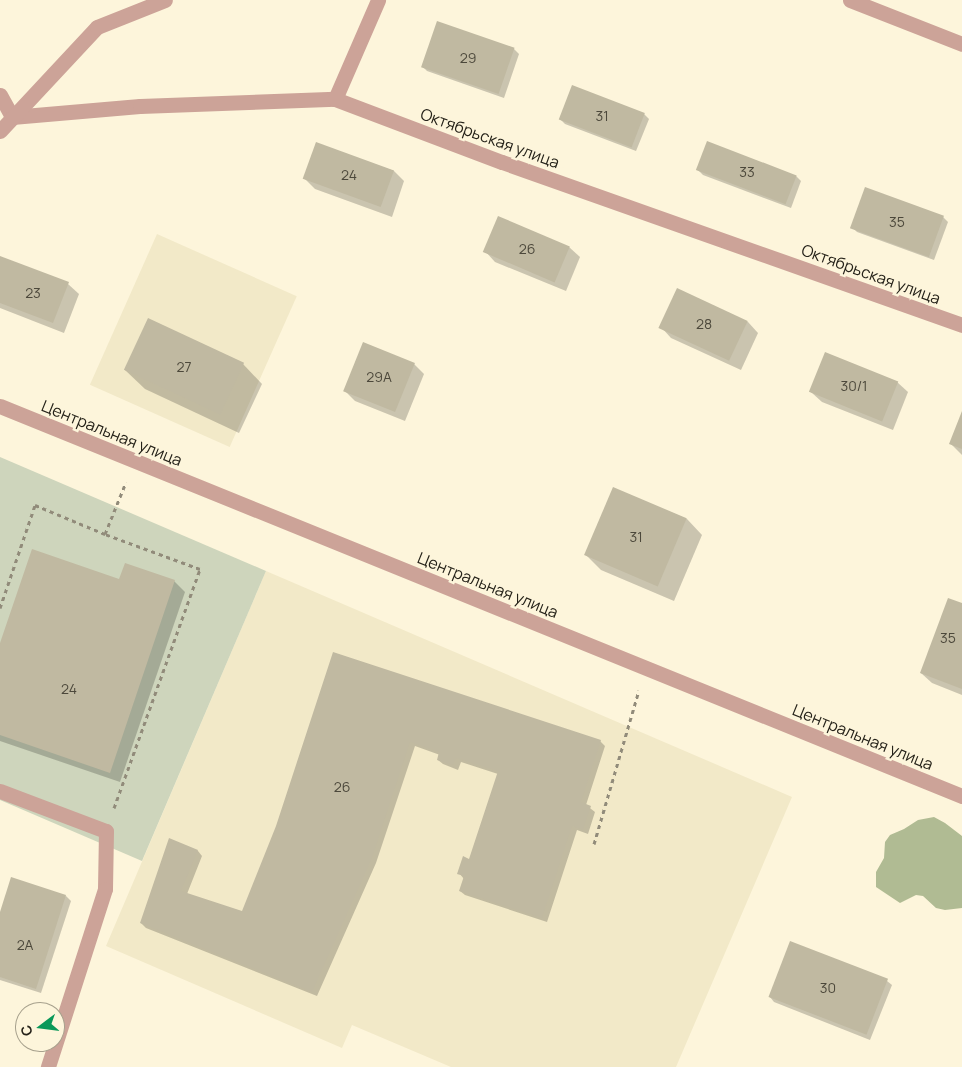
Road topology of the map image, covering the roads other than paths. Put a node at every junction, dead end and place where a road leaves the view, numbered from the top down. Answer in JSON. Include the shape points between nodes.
{"nodes":[{"id":1,"x":165,"y":0,"type":"edge"},
{"id":2,"x":378,"y":0,"type":"edge"},
{"id":3,"x":850,"y":0,"type":"edge"},
{"id":4,"x":962,"y":44,"type":"edge"},
{"id":5,"x":0,"y":95,"type":"edge"},
{"id":6,"x":335,"y":99,"type":"junction"},
{"id":7,"x":12,"y":117,"type":"junction"},
{"id":8,"x":0,"y":130,"type":"edge"},
{"id":9,"x":962,"y":325,"type":"edge"},
{"id":10,"x":0,"y":406,"type":"edge"},
{"id":11,"x":0,"y":791,"type":"edge"},
{"id":12,"x":962,"y":796,"type":"edge"},
{"id":13,"x":48,"y":1067,"type":"edge"}],
"edges":[{"from":1,"to":7,"type":"street","via":[[97,27]]},
{"from":2,"to":6,"type":"street"},
{"from":3,"to":4,"type":"street"},
{"from":5,"to":7,"type":"street"},
{"from":6,"to":7,"type":"street","name":"Октябрьская улица","via":[[140,106]]},
{"from":6,"to":9,"type":"street","name":"Октябрьская улица","via":[[502,162]]},
{"from":7,"to":8,"type":"street"},
{"from":10,"to":12,"type":"street","name":"Центральная улица"},
{"from":11,"to":13,"type":"street","via":[[106,831],[105,889]]}]}
